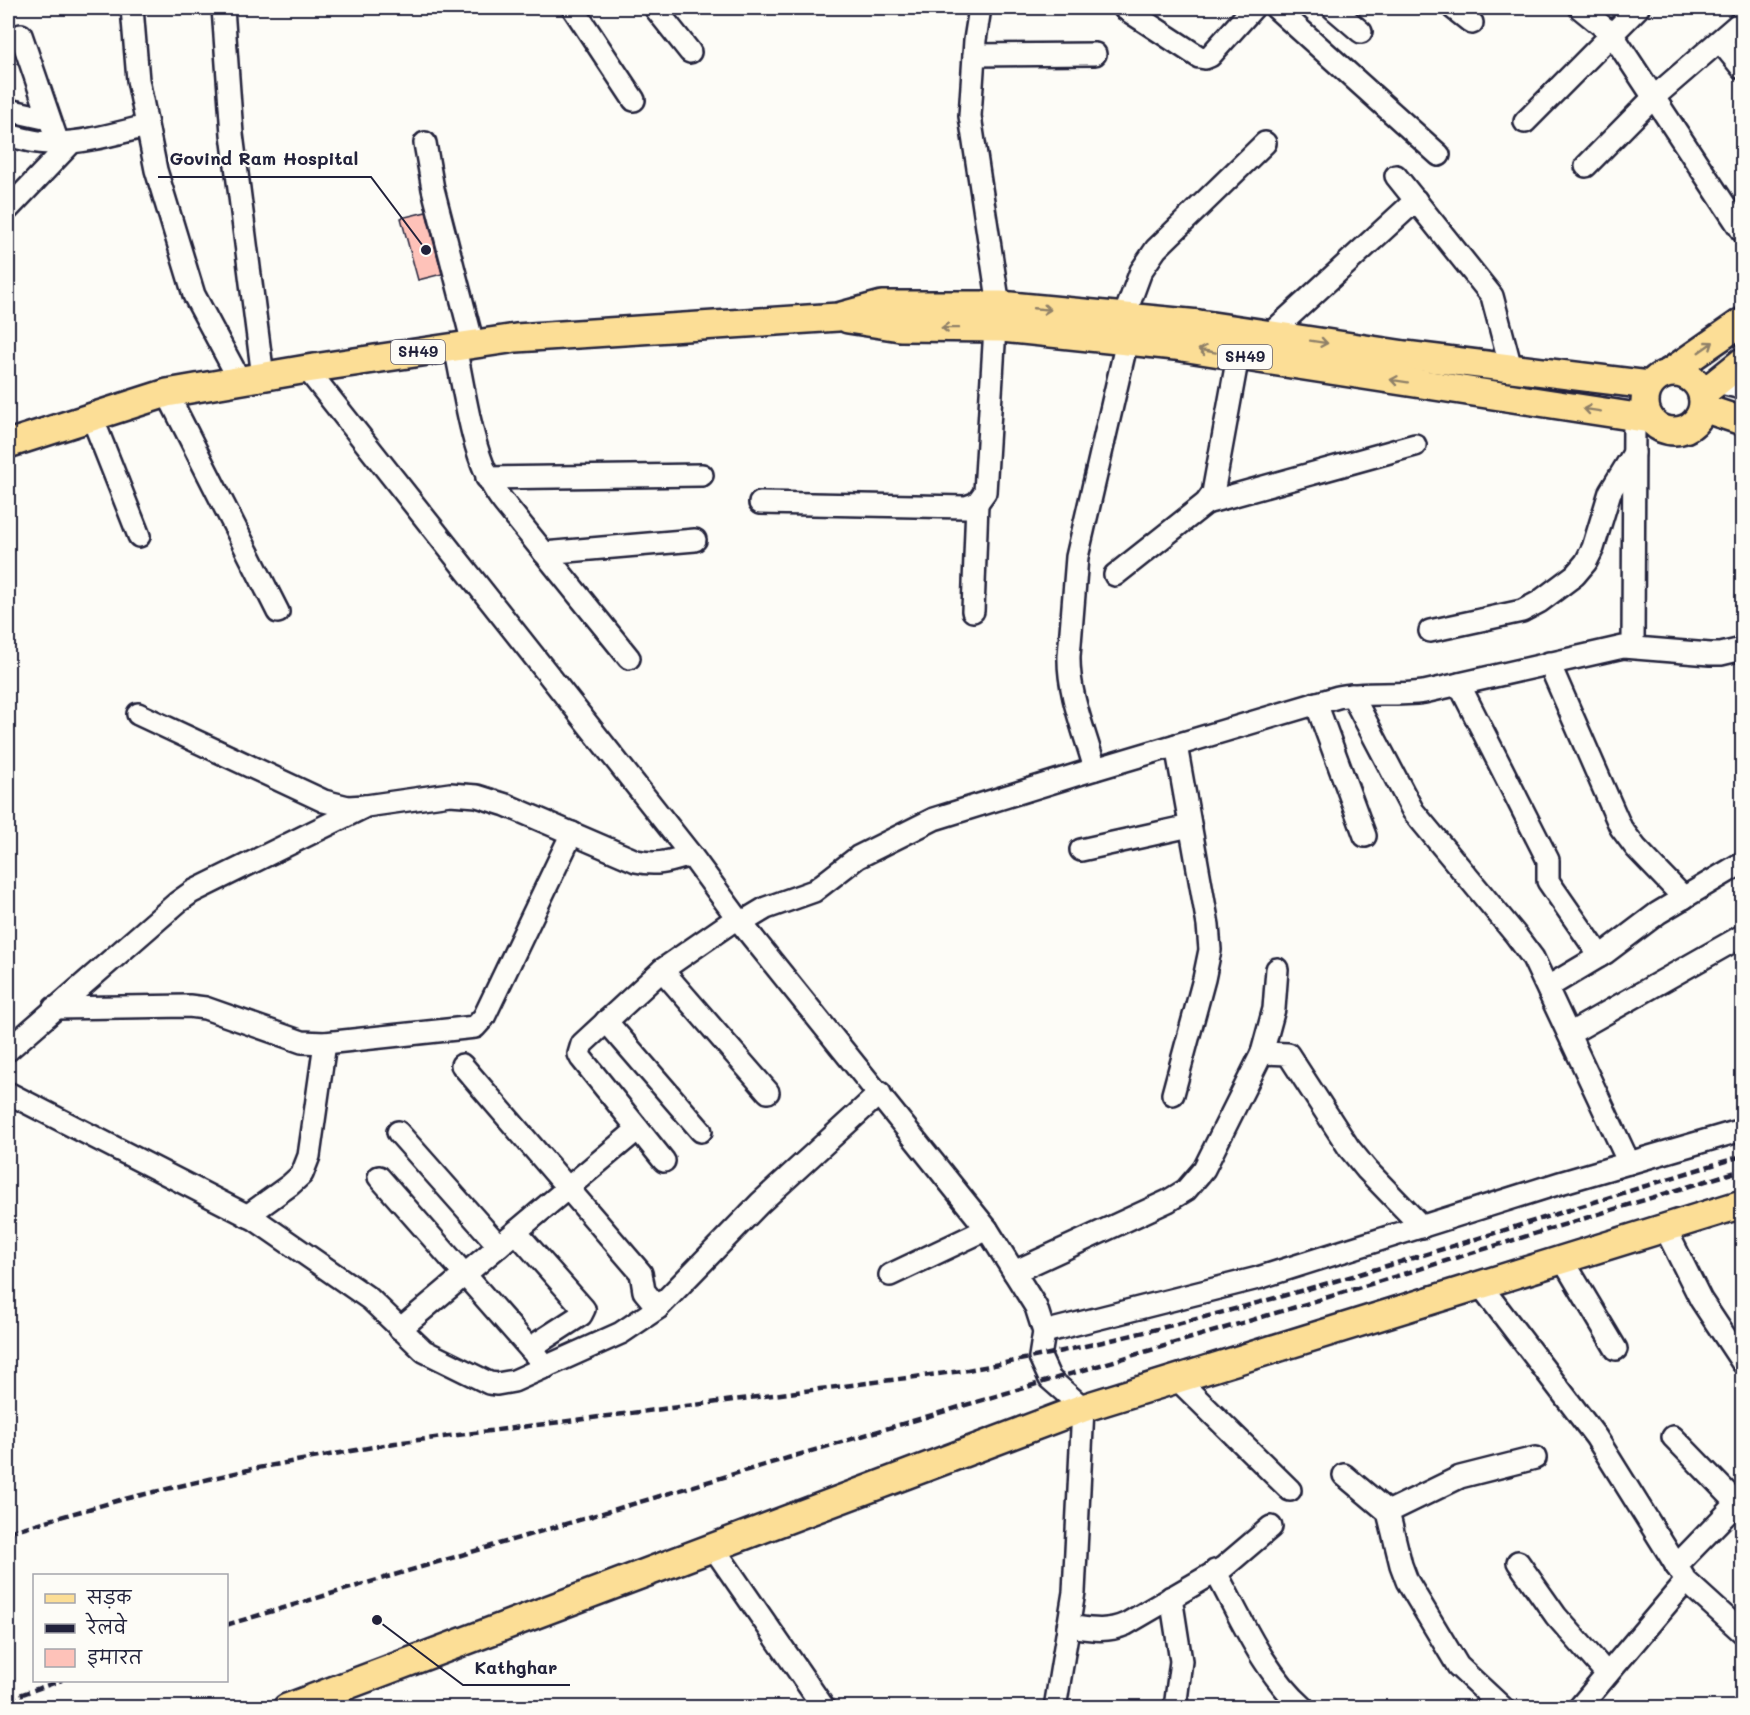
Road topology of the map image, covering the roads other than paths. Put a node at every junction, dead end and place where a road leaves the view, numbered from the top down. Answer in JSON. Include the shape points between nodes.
{"nodes":[{"id":1,"x":132,"y":8,"type":"edge"},
{"id":2,"x":223,"y":8,"type":"edge"},
{"id":3,"x":655,"y":8,"type":"edge"},
{"id":4,"x":1124,"y":8,"type":"edge"},
{"id":5,"x":1276,"y":8,"type":"edge"},
{"id":6,"x":1333,"y":8,"type":"edge"},
{"id":7,"x":1453,"y":8,"type":"edge"},
{"id":8,"x":1580,"y":8,"type":"edge"},
{"id":9,"x":1638,"y":8,"type":"edge"},
{"id":10,"x":977,"y":9,"type":"edge"},
{"id":11,"x":1245,"y":10,"type":"edge"},
{"id":12,"x":582,"y":11,"type":"edge"},
{"id":13,"x":1743,"y":21,"type":"edge"},
{"id":14,"x":1473,"y":24,"type":"dead end"},
{"id":15,"x":1362,"y":33,"type":"dead end"},
{"id":16,"x":1612,"y":34,"type":"junction"},
{"id":17,"x":21,"y":35,"type":"dead end"},
{"id":18,"x":1720,"y":41,"type":"junction"},
{"id":19,"x":690,"y":52,"type":"dead end"},
{"id":20,"x":1095,"y":54,"type":"dead end"},
{"id":21,"x":974,"y":55,"type":"junction"},
{"id":22,"x":1743,"y":68,"type":"edge"},
{"id":23,"x":1653,"y":98,"type":"junction"},
{"id":24,"x":634,"y":100,"type":"dead end"},
{"id":25,"x":8,"y":110,"type":"edge"},
{"id":26,"x":50,"y":119,"type":"junction"},
{"id":27,"x":1525,"y":122,"type":"dead end"},
{"id":28,"x":147,"y":126,"type":"junction"},
{"id":29,"x":8,"y":135,"type":"edge"},
{"id":30,"x":64,"y":143,"type":"junction"},
{"id":31,"x":425,"y":143,"type":"dead end"},
{"id":32,"x":1265,"y":143,"type":"dead end"},
{"id":33,"x":1439,"y":155,"type":"dead end"},
{"id":34,"x":1586,"y":166,"type":"dead end"},
{"id":35,"x":1396,"y":176,"type":"dead end"},
{"id":36,"x":1416,"y":200,"type":"junction"},
{"id":37,"x":8,"y":209,"type":"edge"},
{"id":38,"x":1743,"y":231,"type":"edge"},
{"id":39,"x":999,"y":321,"type":"junction"},
{"id":40,"x":1743,"y":322,"type":"edge"},
{"id":41,"x":1126,"y":329,"type":"junction"},
{"id":42,"x":1270,"y":334,"type":"junction"},
{"id":43,"x":464,"y":345,"type":"junction"},
{"id":44,"x":1238,"y":356,"type":"junction"},
{"id":45,"x":1743,"y":362,"type":"edge"},
{"id":46,"x":1511,"y":368,"type":"junction"},
{"id":47,"x":307,"y":369,"type":"junction"},
{"id":48,"x":252,"y":379,"type":"junction"},
{"id":49,"x":1660,"y":379,"type":"junction"},
{"id":50,"x":166,"y":393,"type":"junction"},
{"id":51,"x":1716,"y":393,"type":"edge"},
{"id":52,"x":92,"y":417,"type":"junction"},
{"id":53,"x":1642,"y":418,"type":"junction"},
{"id":54,"x":1743,"y":421,"type":"edge"},
{"id":55,"x":8,"y":444,"type":"edge"},
{"id":56,"x":1415,"y":445,"type":"dead end"},
{"id":57,"x":1634,"y":453,"type":"junction"},
{"id":58,"x":702,"y":475,"type":"dead end"},
{"id":59,"x":487,"y":478,"type":"junction"},
{"id":60,"x":760,"y":502,"type":"dead end"},
{"id":61,"x":977,"y":503,"type":"junction"},
{"id":62,"x":1206,"y":503,"type":"junction"},
{"id":63,"x":139,"y":536,"type":"dead end"},
{"id":64,"x":695,"y":540,"type":"dead end"},
{"id":65,"x":544,"y":553,"type":"junction"},
{"id":66,"x":1115,"y":575,"type":"dead end"},
{"id":67,"x":973,"y":611,"type":"dead end"},
{"id":68,"x":278,"y":612,"type":"dead end"},
{"id":69,"x":1430,"y":631,"type":"dead end"},
{"id":70,"x":1633,"y":647,"type":"junction"},
{"id":71,"x":1743,"y":649,"type":"edge"},
{"id":72,"x":629,"y":658,"type":"dead end"},
{"id":73,"x":1549,"y":663,"type":"junction"},
{"id":74,"x":1459,"y":684,"type":"junction"},
{"id":75,"x":1352,"y":694,"type":"junction"},
{"id":76,"x":1316,"y":703,"type":"junction"},
{"id":77,"x":138,"y":714,"type":"dead end"},
{"id":78,"x":1176,"y":745,"type":"junction"},
{"id":79,"x":1095,"y":769,"type":"junction"},
{"id":80,"x":366,"y":806,"type":"junction"},
{"id":81,"x":1190,"y":826,"type":"junction"},
{"id":82,"x":572,"y":833,"type":"junction"},
{"id":83,"x":1365,"y":836,"type":"dead end"},
{"id":84,"x":1082,"y":850,"type":"dead end"},
{"id":85,"x":691,"y":855,"type":"junction"},
{"id":86,"x":1743,"y":863,"type":"edge"},
{"id":87,"x":1684,"y":898,"type":"junction"},
{"id":88,"x":739,"y":921,"type":"junction"},
{"id":89,"x":1743,"y":936,"type":"edge"},
{"id":90,"x":1600,"y":956,"type":"junction"},
{"id":91,"x":1277,"y":969,"type":"dead end"},
{"id":92,"x":662,"y":970,"type":"junction"},
{"id":93,"x":1548,"y":987,"type":"junction"},
{"id":94,"x":54,"y":1008,"type":"junction"},
{"id":95,"x":606,"y":1021,"type":"junction"},
{"id":96,"x":1569,"y":1034,"type":"junction"},
{"id":97,"x":325,"y":1043,"type":"junction"},
{"id":98,"x":8,"y":1050,"type":"edge"},
{"id":99,"x":1262,"y":1053,"type":"junction"},
{"id":100,"x":462,"y":1065,"type":"dead end"},
{"id":101,"x":768,"y":1092,"type":"dead end"},
{"id":102,"x":8,"y":1093,"type":"edge"},
{"id":103,"x":880,"y":1093,"type":"junction"},
{"id":104,"x":1173,"y":1094,"type":"dead end"},
{"id":105,"x":638,"y":1129,"type":"junction"},
{"id":106,"x":1743,"y":1130,"type":"edge"},
{"id":107,"x":701,"y":1131,"type":"dead end"},
{"id":108,"x":398,"y":1132,"type":"dead end"},
{"id":109,"x":664,"y":1161,"type":"dead end"},
{"id":110,"x":1629,"y":1163,"type":"junction"},
{"id":111,"x":379,"y":1177,"type":"dead end"},
{"id":112,"x":568,"y":1187,"type":"junction"},
{"id":113,"x":1743,"y":1204,"type":"edge"},
{"id":114,"x":247,"y":1216,"type":"junction"},
{"id":115,"x":1422,"y":1227,"type":"junction"},
{"id":116,"x":1665,"y":1228,"type":"junction"},
{"id":117,"x":987,"y":1229,"type":"junction"},
{"id":118,"x":516,"y":1232,"type":"junction"},
{"id":119,"x":499,"y":1246,"type":"junction"},
{"id":120,"x":1563,"y":1260,"type":"junction"},
{"id":121,"x":1014,"y":1272,"type":"junction"},
{"id":122,"x":466,"y":1274,"type":"junction"},
{"id":123,"x":890,"y":1275,"type":"dead end"},
{"id":124,"x":1481,"y":1286,"type":"junction"},
{"id":125,"x":658,"y":1308,"type":"junction"},
{"id":126,"x":400,"y":1329,"type":"junction"},
{"id":127,"x":1044,"y":1332,"type":"junction"},
{"id":128,"x":530,"y":1348,"type":"junction"},
{"id":129,"x":1616,"y":1349,"type":"dead end"},
{"id":130,"x":1743,"y":1362,"type":"edge"},
{"id":131,"x":546,"y":1367,"type":"junction"},
{"id":132,"x":1177,"y":1379,"type":"junction"},
{"id":133,"x":1083,"y":1408,"type":"junction"},
{"id":134,"x":1673,"y":1437,"type":"dead end"},
{"id":135,"x":1535,"y":1458,"type":"dead end"},
{"id":136,"x":1344,"y":1475,"type":"dead end"},
{"id":137,"x":1290,"y":1490,"type":"dead end"},
{"id":138,"x":1738,"y":1509,"type":"edge"},
{"id":139,"x":1388,"y":1512,"type":"junction"},
{"id":140,"x":1271,"y":1527,"type":"dead end"},
{"id":141,"x":713,"y":1547,"type":"junction"},
{"id":142,"x":1518,"y":1562,"type":"dead end"},
{"id":143,"x":1215,"y":1571,"type":"junction"},
{"id":144,"x":1681,"y":1573,"type":"junction"},
{"id":145,"x":1171,"y":1597,"type":"junction"},
{"id":146,"x":1068,"y":1626,"type":"junction"},
{"id":147,"x":1743,"y":1632,"type":"edge"},
{"id":148,"x":1607,"y":1674,"type":"junction"},
{"id":149,"x":1582,"y":1706,"type":"edge"},
{"id":150,"x":287,"y":1707,"type":"edge"},
{"id":151,"x":824,"y":1707,"type":"edge"},
{"id":152,"x":1054,"y":1707,"type":"edge"},
{"id":153,"x":1175,"y":1707,"type":"edge"},
{"id":154,"x":1304,"y":1707,"type":"edge"},
{"id":155,"x":1503,"y":1707,"type":"edge"}],
"edges":[{"from":1,"to":28,"type":"street","via":[[138,80]]},
{"from":2,"to":48,"type":"street"},
{"from":3,"to":19,"type":"street"},
{"from":4,"to":11,"type":"street","via":[[1205,58]]},
{"from":5,"to":33,"type":"street"},
{"from":6,"to":15,"type":"street"},
{"from":7,"to":14,"type":"street"},
{"from":8,"to":16,"type":"street"},
{"from":9,"to":16,"type":"street"},
{"from":10,"to":21,"type":"street"},
{"from":12,"to":24,"type":"street"},
{"from":13,"to":18,"type":"street"},
{"from":16,"to":23,"type":"street"},
{"from":16,"to":27,"type":"street"},
{"from":17,"to":26,"type":"street"},
{"from":18,"to":22,"type":"street"},
{"from":18,"to":23,"type":"street"},
{"from":20,"to":21,"type":"street"},
{"from":21,"to":39,"type":"street","via":[[970,116]]},
{"from":23,"to":34,"type":"street"},
{"from":23,"to":38,"type":"street"},
{"from":25,"to":26,"type":"street"},
{"from":26,"to":30,"type":"street"},
{"from":28,"to":30,"type":"street"},
{"from":28,"to":48,"type":"street","via":[[156,170],[194,296]]},
{"from":29,"to":30,"type":"street"},
{"from":30,"to":37,"type":"street"},
{"from":31,"to":43,"type":"street"},
{"from":32,"to":41,"type":"street","via":[[1146,261]]},
{"from":35,"to":36,"type":"street"},
{"from":36,"to":42,"type":"street"},
{"from":36,"to":46,"type":"street","via":[[1492,296]]},
{"from":39,"to":41,"type":"main road","number":"SH49"},
{"from":39,"to":43,"type":"main road","number":"SH49","via":[[882,306],[838,317],[516,338]]},
{"from":39,"to":61,"type":"street","via":[[984,492]]},
{"from":49,"to":40,"type":"main road","one_way":true},
{"from":41,"to":42,"type":"main road","number":"SH49","via":[[1199,324]]},
{"from":44,"to":41,"type":"main road","number":"SH49","one_way":true,"via":[[1175,346]]},
{"from":41,"to":79,"type":"street","via":[[1077,557],[1069,656],[1072,688]]},
{"from":42,"to":46,"type":"main road","number":"SH49","one_way":true},
{"from":43,"to":47,"type":"main road","number":"SH49"},
{"from":43,"to":59,"type":"street","via":[[478,453]]},
{"from":53,"to":44,"type":"main road","number":"SH49","one_way":true},
{"from":44,"to":62,"type":"street","via":[[1216,481]]},
{"from":45,"to":51,"type":"main road"},
{"from":46,"to":49,"type":"main road","number":"SH49"},
{"from":47,"to":48,"type":"main road","number":"SH49"},
{"from":47,"to":85,"type":"street"},
{"from":48,"to":50,"type":"main road","number":"SH49"},
{"from":49,"to":51,"type":"main road","via":[[1680,373]]},
{"from":49,"to":53,"type":"main road","via":[[1644,400]]},
{"from":50,"to":52,"type":"main road","number":"SH49"},
{"from":50,"to":68,"type":"street"},
{"from":51,"to":53,"type":"main road","via":[[1694,423],[1677,431]]},
{"from":51,"to":54,"type":"main road"},
{"from":52,"to":55,"type":"main road","number":"SH49"},
{"from":52,"to":63,"type":"street"},
{"from":53,"to":57,"type":"street"},
{"from":56,"to":62,"type":"street"},
{"from":57,"to":69,"type":"street","via":[[1610,492],[1593,548],[1575,574],[1522,611]]},
{"from":57,"to":70,"type":"street"},
{"from":58,"to":59,"type":"street"},
{"from":59,"to":65,"type":"street"},
{"from":60,"to":61,"type":"street","via":[[966,507]]},
{"from":61,"to":67,"type":"street"},
{"from":62,"to":66,"type":"street"},
{"from":64,"to":65,"type":"street"},
{"from":65,"to":72,"type":"street"},
{"from":70,"to":71,"type":"street","via":[[1710,654]]},
{"from":70,"to":73,"type":"street"},
{"from":73,"to":74,"type":"street"},
{"from":73,"to":87,"type":"street","via":[[1621,828]]},
{"from":74,"to":75,"type":"street","via":[[1405,694]]},
{"from":74,"to":90,"type":"street","via":[[1548,860],[1548,882]]},
{"from":75,"to":76,"type":"street"},
{"from":75,"to":93,"type":"street","via":[[1413,811],[1515,934]]},
{"from":76,"to":78,"type":"street"},
{"from":76,"to":83,"type":"street"},
{"from":77,"to":80,"type":"street","via":[[324,801],[348,807]]},
{"from":78,"to":79,"type":"street"},
{"from":78,"to":81,"type":"street"},
{"from":79,"to":88,"type":"street","via":[[934,819],[858,857],[814,891]]},
{"from":80,"to":82,"type":"street","via":[[450,794],[477,796]]},
{"from":80,"to":94,"type":"street","via":[[192,892]]},
{"from":81,"to":84,"type":"street"},
{"from":81,"to":104,"type":"street","via":[[1209,950]]},
{"from":82,"to":85,"type":"street","via":[[651,864]]},
{"from":82,"to":97,"type":"street","via":[[480,1023],[475,1027]]},
{"from":85,"to":88,"type":"street"},
{"from":86,"to":87,"type":"street"},
{"from":87,"to":90,"type":"street"},
{"from":88,"to":92,"type":"street"},
{"from":88,"to":103,"type":"street"},
{"from":89,"to":96,"type":"street"},
{"from":90,"to":93,"type":"street"},
{"from":91,"to":99,"type":"street","via":[[1274,1009]]},
{"from":92,"to":95,"type":"street"},
{"from":92,"to":101,"type":"street"},
{"from":93,"to":96,"type":"street"},
{"from":94,"to":97,"type":"street","via":[[205,1008],[302,1041]]},
{"from":94,"to":98,"type":"street"},
{"from":95,"to":105,"type":"street","via":[[582,1044],[579,1054]]},
{"from":95,"to":107,"type":"street"},
{"from":96,"to":110,"type":"street"},
{"from":97,"to":114,"type":"street","via":[[309,1156],[302,1174]]},
{"from":99,"to":115,"type":"street","via":[[1288,1054],[1349,1148]]},
{"from":99,"to":121,"type":"street","via":[[1204,1169],[1186,1190]]},
{"from":100,"to":112,"type":"street"},
{"from":102,"to":114,"type":"street"},
{"from":103,"to":117,"type":"street"},
{"from":103,"to":125,"type":"street","via":[[760,1203]]},
{"from":105,"to":109,"type":"street"},
{"from":105,"to":112,"type":"street"},
{"from":106,"to":110,"type":"street"},
{"from":108,"to":119,"type":"street"},
{"from":110,"to":115,"type":"street"},
{"from":111,"to":122,"type":"street"},
{"from":112,"to":118,"type":"street"},
{"from":112,"to":125,"type":"street","via":[[641,1273],[644,1291]]},
{"from":113,"to":116,"type":"main road"},
{"from":114,"to":126,"type":"street","via":[[360,1292]]},
{"from":115,"to":127,"type":"street","via":[[1258,1278]]},
{"from":116,"to":120,"type":"main road"},
{"from":116,"to":130,"type":"street","via":[[1701,1300]]},
{"from":117,"to":121,"type":"street"},
{"from":117,"to":123,"type":"street"},
{"from":118,"to":119,"type":"street"},
{"from":118,"to":128,"type":"street","via":[[584,1309],[581,1315]]},
{"from":119,"to":122,"type":"street"},
{"from":120,"to":124,"type":"main road"},
{"from":120,"to":129,"type":"street"},
{"from":121,"to":127,"type":"street","via":[[1036,1308]]},
{"from":122,"to":126,"type":"street"},
{"from":122,"to":128,"type":"street"},
{"from":124,"to":132,"type":"main road"},
{"from":124,"to":144,"type":"street","via":[[1596,1437]]},
{"from":125,"to":131,"type":"street","via":[[621,1333]]},
{"from":126,"to":131,"type":"street","via":[[424,1351],[489,1383],[514,1381]]},
{"from":127,"to":133,"type":"street","via":[[1040,1357],[1050,1379]]},
{"from":128,"to":131,"type":"street"},
{"from":132,"to":133,"type":"main road"},
{"from":132,"to":137,"type":"street"},
{"from":133,"to":141,"type":"main road"},
{"from":133,"to":146,"type":"street","via":[[1074,1592]]},
{"from":134,"to":138,"type":"street"},
{"from":135,"to":139,"type":"street","via":[[1460,1478]]},
{"from":136,"to":139,"type":"street"},
{"from":138,"to":144,"type":"street"},
{"from":139,"to":155,"type":"street","via":[[1401,1565],[1413,1591],[1458,1666]]},
{"from":140,"to":143,"type":"street","via":[[1234,1560]]},
{"from":141,"to":150,"type":"main road"},
{"from":141,"to":151,"type":"street"},
{"from":142,"to":148,"type":"street","via":[[1556,1616]]},
{"from":143,"to":145,"type":"street"},
{"from":143,"to":154,"type":"street","via":[[1266,1663],[1281,1685]]},
{"from":144,"to":147,"type":"street"},
{"from":144,"to":148,"type":"street"},
{"from":145,"to":146,"type":"street","via":[[1113,1629]]},
{"from":145,"to":153,"type":"street","via":[[1181,1661]]},
{"from":146,"to":152,"type":"street"},
{"from":148,"to":149,"type":"street"}]}
